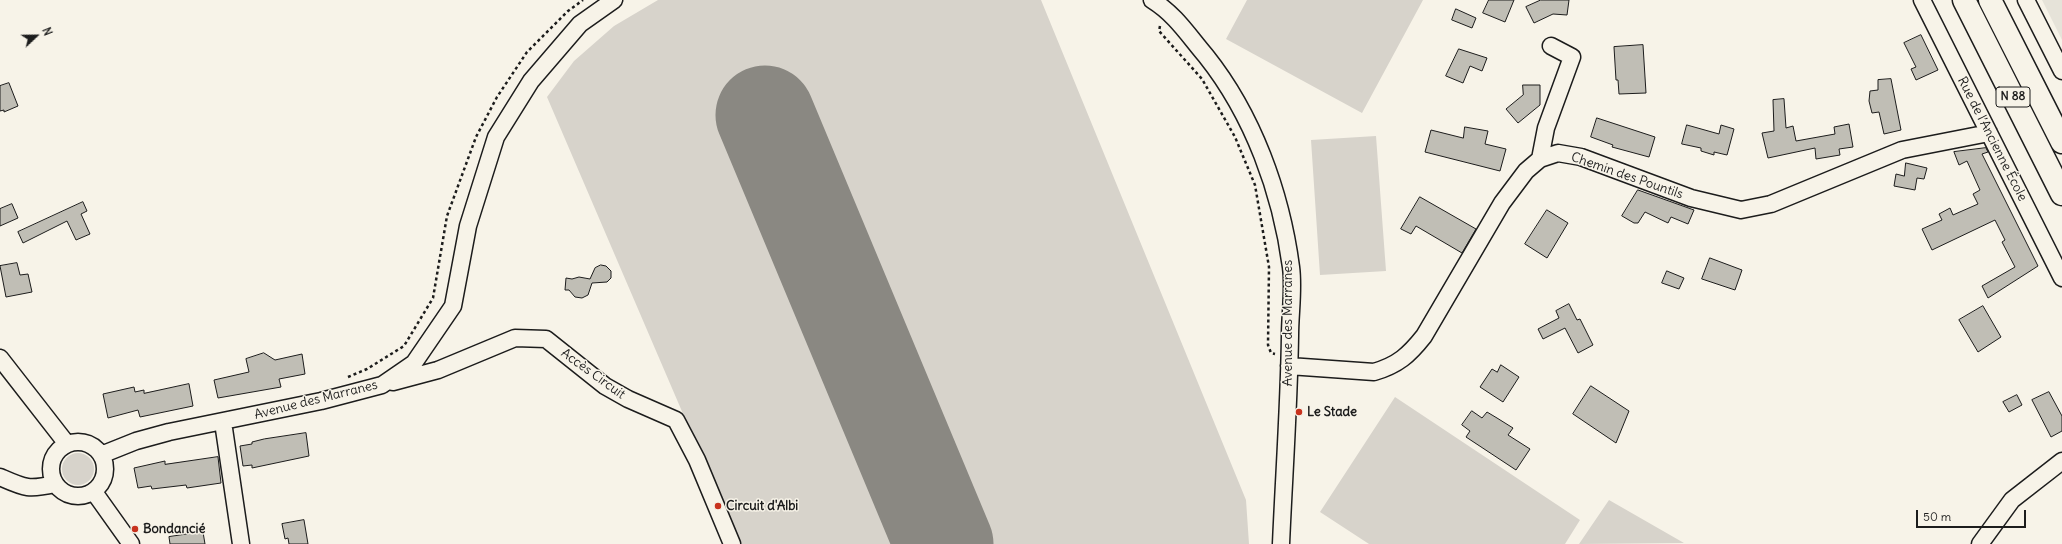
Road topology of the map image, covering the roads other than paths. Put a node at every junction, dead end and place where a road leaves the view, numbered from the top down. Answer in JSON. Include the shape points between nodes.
{"nodes":[{"id":1,"x":614,"y":0,"type":"edge"},
{"id":2,"x":1922,"y":0,"type":"edge"},
{"id":3,"x":1964,"y":0,"type":"edge"},
{"id":4,"x":1990,"y":0,"type":"edge"},
{"id":5,"x":2026,"y":0,"type":"edge"},
{"id":6,"x":1159,"y":4,"type":"edge"},
{"id":7,"x":1551,"y":46,"type":"dead end"},
{"id":8,"x":2062,"y":71,"type":"edge"},
{"id":9,"x":1989,"y":133,"type":"junction"},
{"id":10,"x":2062,"y":142,"type":"edge"},
{"id":11,"x":1540,"y":159,"type":"junction"},
{"id":12,"x":2062,"y":194,"type":"edge"},
{"id":13,"x":2062,"y":278,"type":"edge"},
{"id":14,"x":0,"y":358,"type":"edge"},
{"id":15,"x":1290,"y":361,"type":"junction"},
{"id":16,"x":382,"y":385,"type":"junction"},
{"id":17,"x":223,"y":422,"type":"junction"},
{"id":18,"x":67,"y":444,"type":"junction"},
{"id":19,"x":101,"y":455,"type":"junction"},
{"id":20,"x":2062,"y":461,"type":"edge"},
{"id":21,"x":0,"y":477,"type":"edge"},
{"id":22,"x":55,"y":484,"type":"junction"},
{"id":23,"x":94,"y":492,"type":"junction"},
{"id":24,"x":131,"y":544,"type":"edge"},
{"id":25,"x":240,"y":544,"type":"edge"},
{"id":26,"x":732,"y":544,"type":"edge"},
{"id":27,"x":1281,"y":544,"type":"edge"},
{"id":28,"x":1980,"y":544,"type":"edge"}],
"edges":[{"from":1,"to":16,"type":"street","name":"Avenue des Marranes","via":[[580,24],[531,81],[496,137],[468,226],[453,306],[414,363]]},
{"from":2,"to":9,"type":"street","name":"Rue de l’Ancienne École"},
{"from":3,"to":12,"type":"highway","number":"N 88"},
{"from":4,"to":10,"type":"highway","number":"N 88"},
{"from":5,"to":8,"type":"street"},
{"from":6,"to":15,"type":"street","name":"Avenue des Marranes","via":[[1169,10],[1220,74],[1253,132],[1271,180],[1283,222],[1291,268]]},
{"from":7,"to":11,"type":"street","via":[[1572,57],[1546,128]]},
{"from":9,"to":11,"type":"street","name":"Chemin des Pountils","via":[[1902,150],[1771,204],[1741,210],[1691,198],[1582,157],[1558,153]]},
{"from":9,"to":13,"type":"street","name":"Rue de l’Ancienne École"},
{"from":11,"to":15,"type":"street","name":"Chemin des Pountils","via":[[1526,172],[1502,203],[1424,336],[1408,355],[1386,368]]},
{"from":14,"to":18,"type":"street"},
{"from":15,"to":27,"type":"street","name":"Avenue des Marranes"},
{"from":16,"to":17,"type":"street","name":"Avenue des Marranes"},
{"from":16,"to":26,"type":"street","name":"Accès Circuit","via":[[438,370],[515,338],[546,339],[605,386],[676,420],[697,460]]},
{"from":17,"to":19,"type":"street","name":"Avenue des Marranes","via":[[136,441]]},
{"from":17,"to":25,"type":"street"},
{"from":18,"to":19,"type":"street","via":[[86,443]]},
{"from":18,"to":22,"type":"street","via":[[53,457],[51,471]]},
{"from":19,"to":23,"type":"street","via":[[105,471],[100,486]]},
{"from":20,"to":28,"type":"street","via":[[2012,500]]},
{"from":21,"to":22,"type":"street","via":[[25,488],[35,489]]},
{"from":22,"to":23,"type":"street","via":[[68,495],[82,496]]},
{"from":23,"to":24,"type":"street"}]}
